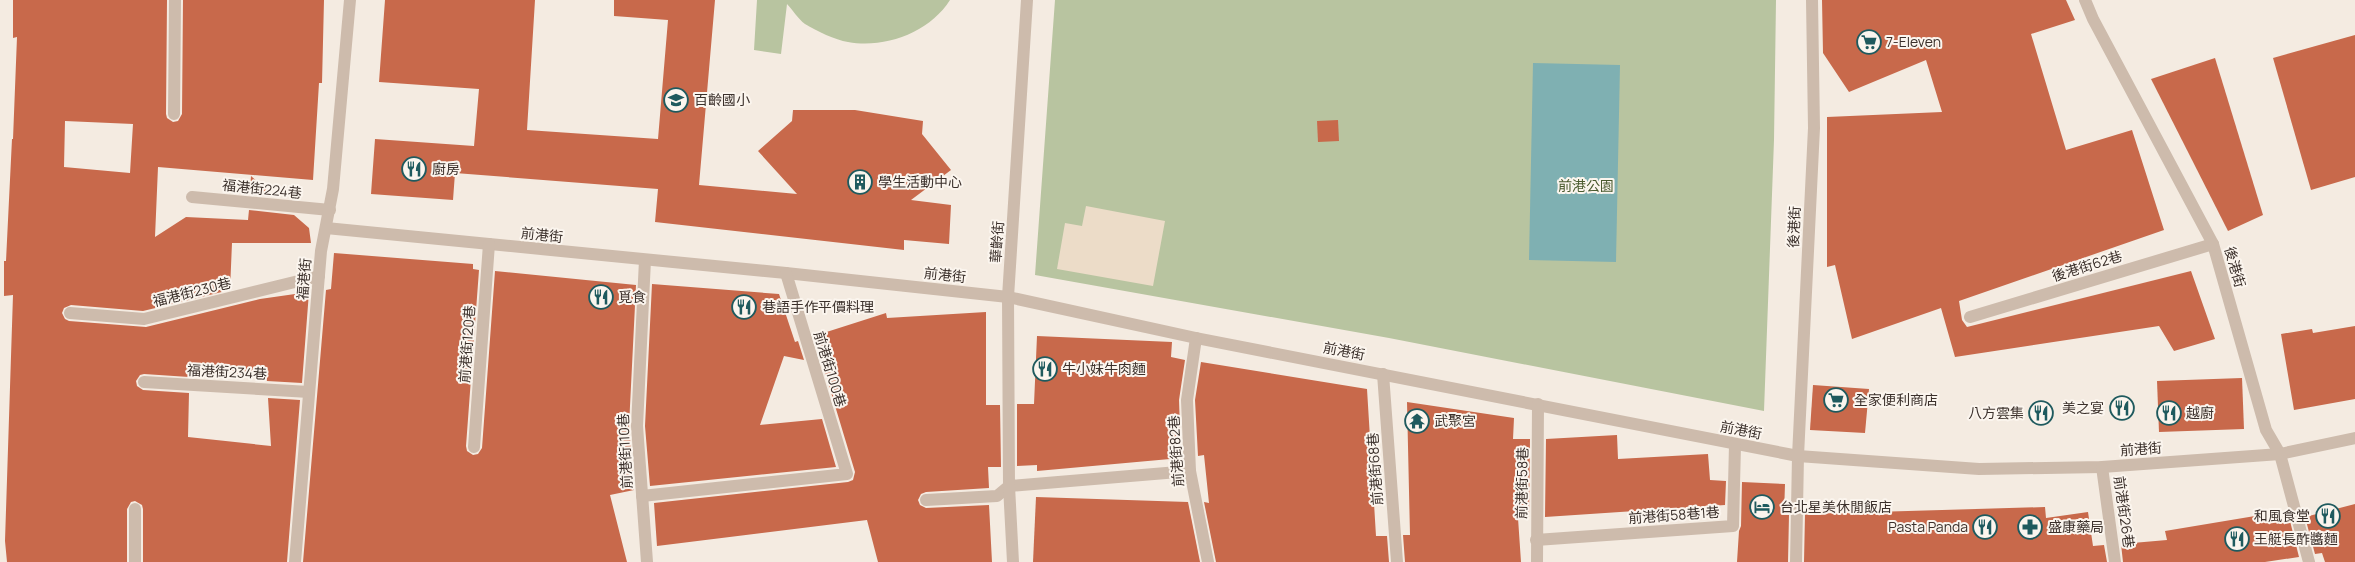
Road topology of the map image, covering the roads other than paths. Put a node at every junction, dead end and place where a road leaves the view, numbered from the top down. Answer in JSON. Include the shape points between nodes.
{"nodes":[{"id":1,"x":175,"y":0,"type":"edge"},
{"id":2,"x":350,"y":0,"type":"edge"},
{"id":3,"x":1027,"y":0,"type":"edge"},
{"id":4,"x":1812,"y":0,"type":"edge"},
{"id":5,"x":2085,"y":0,"type":"edge"},
{"id":6,"x":174,"y":114,"type":"dead end"},
{"id":7,"x":192,"y":197,"type":"dead end"},
{"id":8,"x":330,"y":210,"type":"junction"},
{"id":9,"x":326,"y":228,"type":"junction"},
{"id":10,"x":489,"y":244,"type":"junction"},
{"id":11,"x":2213,"y":244,"type":"junction"},
{"id":12,"x":645,"y":260,"type":"junction"},
{"id":13,"x":786,"y":273,"type":"junction"},
{"id":14,"x":319,"y":276,"type":"junction"},
{"id":15,"x":1008,"y":297,"type":"junction"},
{"id":16,"x":70,"y":313,"type":"dead end"},
{"id":17,"x":1970,"y":317,"type":"dead end"},
{"id":18,"x":1196,"y":338,"type":"junction"},
{"id":19,"x":1384,"y":374,"type":"junction"},
{"id":20,"x":144,"y":382,"type":"dead end"},
{"id":21,"x":309,"y":392,"type":"junction"},
{"id":22,"x":1538,"y":404,"type":"junction"},
{"id":23,"x":2355,"y":438,"type":"edge"},
{"id":24,"x":1735,"y":445,"type":"junction"},
{"id":25,"x":474,"y":447,"type":"dead end"},
{"id":26,"x":2280,"y":454,"type":"junction"},
{"id":27,"x":1798,"y":456,"type":"junction"},
{"id":28,"x":2102,"y":467,"type":"junction"},
{"id":29,"x":1190,"y":471,"type":"junction"},
{"id":30,"x":846,"y":474,"type":"joint"},
{"id":31,"x":1009,"y":486,"type":"junction"},
{"id":32,"x":642,"y":496,"type":"junction"},
{"id":33,"x":926,"y":500,"type":"dead end"},
{"id":34,"x":135,"y":508,"type":"dead end"},
{"id":35,"x":1536,"y":540,"type":"junction"},
{"id":36,"x":135,"y":562,"type":"edge"},
{"id":37,"x":295,"y":562,"type":"edge"},
{"id":38,"x":646,"y":562,"type":"edge"},
{"id":39,"x":1013,"y":562,"type":"edge"},
{"id":40,"x":1208,"y":562,"type":"edge"},
{"id":41,"x":1396,"y":562,"type":"edge"},
{"id":42,"x":1537,"y":562,"type":"edge"},
{"id":43,"x":1796,"y":562,"type":"edge"},
{"id":44,"x":2115,"y":562,"type":"edge"},
{"id":45,"x":2309,"y":562,"type":"edge"}],
"edges":[{"from":1,"to":6,"type":"street"},
{"from":2,"to":8,"type":"street","name":"福港街"},
{"from":3,"to":15,"type":"street","name":"華齡街"},
{"from":4,"to":27,"type":"street","name":"後港街","via":[[1814,128]]},
{"from":5,"to":11,"type":"street","name":"後港街"},
{"from":7,"to":8,"type":"street","name":"福港街224巷"},
{"from":8,"to":9,"type":"street","name":"福港街"},
{"from":9,"to":10,"type":"street","name":"前港街"},
{"from":9,"to":14,"type":"street","name":"福港街"},
{"from":10,"to":12,"type":"street","name":"前港街"},
{"from":10,"to":25,"type":"street","name":"前港街120巷"},
{"from":11,"to":17,"type":"street","name":"後港街62巷"},
{"from":11,"to":26,"type":"street","name":"後港街","via":[[2266,430]]},
{"from":12,"to":13,"type":"street","name":"前港街"},
{"from":12,"to":32,"type":"street","name":"前港街110巷","via":[[637,426]]},
{"from":13,"to":15,"type":"street","name":"前港街"},
{"from":13,"to":30,"type":"street","name":"前港街100巷"},
{"from":14,"to":16,"type":"street","name":"福港街230巷","via":[[144,319]]},
{"from":14,"to":21,"type":"street","name":"福港街"},
{"from":15,"to":18,"type":"street","name":"前港街"},
{"from":15,"to":31,"type":"street","name":"華齡街"},
{"from":18,"to":19,"type":"street","name":"前港街"},
{"from":18,"to":29,"type":"street","name":"前港街82巷","via":[[1187,400]]},
{"from":19,"to":22,"type":"street","name":"前港街"},
{"from":19,"to":41,"type":"street","name":"前港街68巷"},
{"from":20,"to":21,"type":"street","name":"福港街234巷"},
{"from":21,"to":37,"type":"street","name":"福港街"},
{"from":22,"to":24,"type":"street","name":"前港街"},
{"from":22,"to":35,"type":"street","name":"前港街58巷"},
{"from":23,"to":26,"type":"street","name":"前港街"},
{"from":24,"to":27,"type":"street","name":"前港街"},
{"from":24,"to":35,"type":"street","name":"前港街58巷1巷","via":[[1733,526]]},
{"from":26,"to":28,"type":"street","name":"前港街"},
{"from":26,"to":45,"type":"street","name":"後港街"},
{"from":27,"to":28,"type":"street","name":"前港街","via":[[1979,469]]},
{"from":27,"to":43,"type":"street","name":"後港街"},
{"from":28,"to":44,"type":"street","name":"前港街26巷"},
{"from":29,"to":31,"type":"street"},
{"from":29,"to":40,"type":"street","name":"前港街82巷"},
{"from":30,"to":32,"type":"street","name":"前港街110巷"},
{"from":31,"to":33,"type":"street","via":[[997,496]]},
{"from":31,"to":39,"type":"street","name":"華齡街"},
{"from":32,"to":38,"type":"street"},
{"from":34,"to":36,"type":"street"},
{"from":35,"to":42,"type":"street","name":"前港街58巷"}]}
